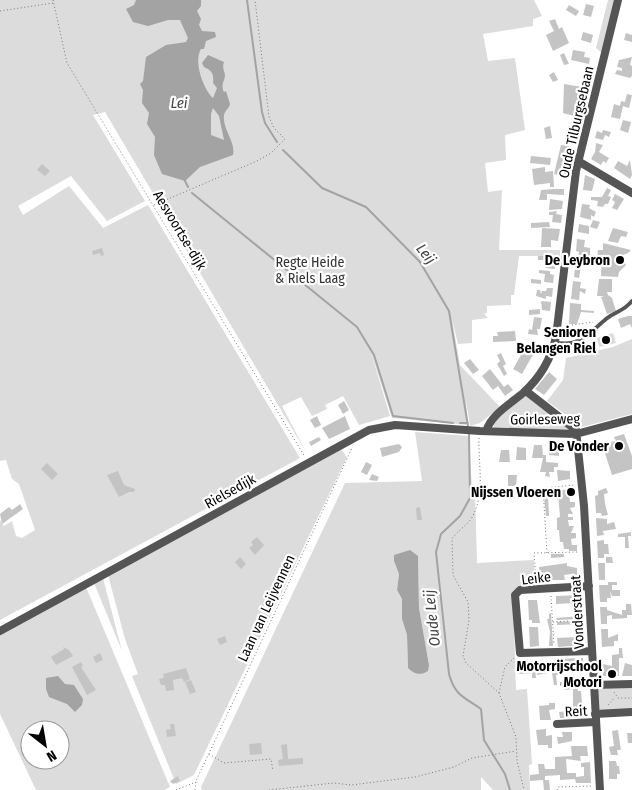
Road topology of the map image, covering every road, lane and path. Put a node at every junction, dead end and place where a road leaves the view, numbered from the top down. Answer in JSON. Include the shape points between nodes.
{"nodes":[{"id":1,"x":256,"y":0,"type":"edge"},
{"id":2,"x":618,"y":0,"type":"edge"},
{"id":3,"x":54,"y":1,"type":"edge"},
{"id":4,"x":0,"y":12,"type":"edge"},
{"id":5,"x":578,"y":161,"type":"junction"},
{"id":6,"x":632,"y":193,"type":"edge"},
{"id":7,"x":153,"y":205,"type":"junction"},
{"id":8,"x":632,"y":301,"type":"edge"},
{"id":9,"x":608,"y":318,"type":"junction"},
{"id":10,"x":557,"y":325,"type":"junction"},
{"id":11,"x":554,"y":342,"type":"junction"},
{"id":12,"x":526,"y":391,"type":"junction"},
{"id":13,"x":632,"y":418,"type":"edge"},
{"id":14,"x":483,"y":431,"type":"junction"},
{"id":15,"x":576,"y":434,"type":"junction"},
{"id":16,"x":358,"y":435,"type":"junction"},
{"id":17,"x":308,"y":462,"type":"junction"},
{"id":18,"x":582,"y":485,"type":"junction"},
{"id":19,"x":587,"y":552,"type":"junction"},
{"id":20,"x":547,"y":553,"type":"junction"},
{"id":21,"x":589,"y":586,"type":"junction"},
{"id":22,"x":551,"y":588,"type":"junction"},
{"id":23,"x":536,"y":589,"type":"junction"},
{"id":24,"x":590,"y":620,"type":"junction"},
{"id":25,"x":552,"y":622,"type":"junction"},
{"id":26,"x":0,"y":631,"type":"edge"},
{"id":27,"x":592,"y":652,"type":"junction"},
{"id":28,"x":520,"y":653,"type":"junction"},
{"id":29,"x":554,"y":653,"type":"junction"},
{"id":30,"x":594,"y":684,"type":"junction"},
{"id":31,"x":632,"y":684,"type":"edge"},
{"id":32,"x":560,"y":685,"type":"dead end"},
{"id":33,"x":612,"y":685,"type":"junction"},
{"id":34,"x":499,"y":693,"type":"junction"},
{"id":35,"x":616,"y":697,"type":"junction"},
{"id":36,"x":632,"y":698,"type":"edge"},
{"id":37,"x":632,"y":712,"type":"edge"},
{"id":38,"x":598,"y":716,"type":"junction"},
{"id":39,"x":557,"y":724,"type":"dead end"},
{"id":40,"x":516,"y":751,"type":"junction"},
{"id":41,"x":209,"y":754,"type":"junction"},
{"id":42,"x":273,"y":771,"type":"dead end"},
{"id":43,"x":196,"y":781,"type":"junction"},
{"id":44,"x":600,"y":788,"type":"edge"},
{"id":45,"x":176,"y":790,"type":"edge"},
{"id":46,"x":196,"y":790,"type":"edge"},
{"id":47,"x":269,"y":790,"type":"edge"},
{"id":48,"x":524,"y":790,"type":"edge"},
{"id":49,"x":557,"y":790,"type":"edge"}],
"edges":[{"from":1,"to":7,"type":"path","via":[[269,117],[274,128],[286,139],[271,154],[257,161]]},
{"from":2,"to":5,"type":"street","name":"Oude Tilburgsebaan"},
{"from":3,"to":4,"type":"path"},
{"from":3,"to":7,"type":"path","name":"Aesvoortse-dijk","via":[[67,63]]},
{"from":5,"to":6,"type":"street"},
{"from":5,"to":10,"type":"street","name":"Oude Tilburgsebaan"},
{"from":7,"to":17,"type":"path","name":"Aesvoortse-dijk"},
{"from":8,"to":9,"type":"lane","via":[[624,311]]},
{"from":9,"to":10,"type":"path","via":[[575,326]]},
{"from":9,"to":11,"type":"lane","via":[[583,339],[560,344]]},
{"from":10,"to":11,"type":"street","name":"Oude Tilburgsebaan"},
{"from":11,"to":12,"type":"street","name":"Oude Tilburgsebaan","via":[[545,368]]},
{"from":12,"to":14,"type":"street","name":"Oude Tilburgsebaan"},
{"from":12,"to":15,"type":"street","via":[[576,430]]},
{"from":13,"to":15,"type":"street","name":"Goirleseweg"},
{"from":14,"to":15,"type":"street","name":"Goirleseweg"},
{"from":14,"to":16,"type":"street","name":"Rielsedijk","via":[[395,425]]},
{"from":14,"to":34,"type":"path","via":[[477,460],[478,504],[469,521],[452,539],[453,575],[468,602],[469,620],[462,649],[464,660]]},
{"from":15,"to":18,"type":"street","name":"Vonderstraat"},
{"from":16,"to":17,"type":"street","name":"Rielsedijk"},
{"from":16,"to":41,"type":"path","name":"Laan van Leijvennen"},
{"from":17,"to":26,"type":"street","name":"Rielsedijk"},
{"from":18,"to":19,"type":"street","name":"Vonderstraat"},
{"from":18,"to":20,"type":"path","via":[[543,488]]},
{"from":19,"to":20,"type":"path"},
{"from":19,"to":21,"type":"street","name":"Vonderstraat"},
{"from":20,"to":23,"type":"path","via":[[534,554]]},
{"from":21,"to":22,"type":"street","name":"Leike"},
{"from":21,"to":24,"type":"street","name":"Vonderstraat"},
{"from":22,"to":23,"type":"street","name":"Leike"},
{"from":22,"to":25,"type":"path"},
{"from":23,"to":28,"type":"street","name":"Leike","via":[[520,590],[515,594]]},
{"from":24,"to":25,"type":"path"},
{"from":24,"to":27,"type":"street","name":"Vonderstraat"},
{"from":25,"to":29,"type":"path"},
{"from":27,"to":29,"type":"street"},
{"from":27,"to":30,"type":"street","name":"Vonderstraat"},
{"from":28,"to":29,"type":"street"},
{"from":28,"to":34,"type":"path","via":[[505,667]]},
{"from":30,"to":32,"type":"path"},
{"from":30,"to":33,"type":"street"},
{"from":30,"to":38,"type":"street","name":"Vonderstraat"},
{"from":31,"to":33,"type":"street"},
{"from":33,"to":35,"type":"path"},
{"from":34,"to":40,"type":"path","via":[[516,737]]},
{"from":35,"to":36,"type":"path"},
{"from":35,"to":38,"type":"path"},
{"from":37,"to":38,"type":"street","name":"Reit"},
{"from":38,"to":39,"type":"street","name":"Reit"},
{"from":38,"to":44,"type":"street","name":"Vonderstraat"},
{"from":40,"to":47,"type":"path","via":[[472,758],[441,772],[351,785],[334,783]]},
{"from":40,"to":48,"type":"path"},
{"from":41,"to":42,"type":"path","via":[[224,762],[271,759]]},
{"from":41,"to":43,"type":"path","name":"Laan van Leijvennen"},
{"from":43,"to":45,"type":"path"},
{"from":43,"to":46,"type":"path","name":"Laan van Leijvennen"},
{"from":44,"to":49,"type":"path","via":[[558,787]]}]}
